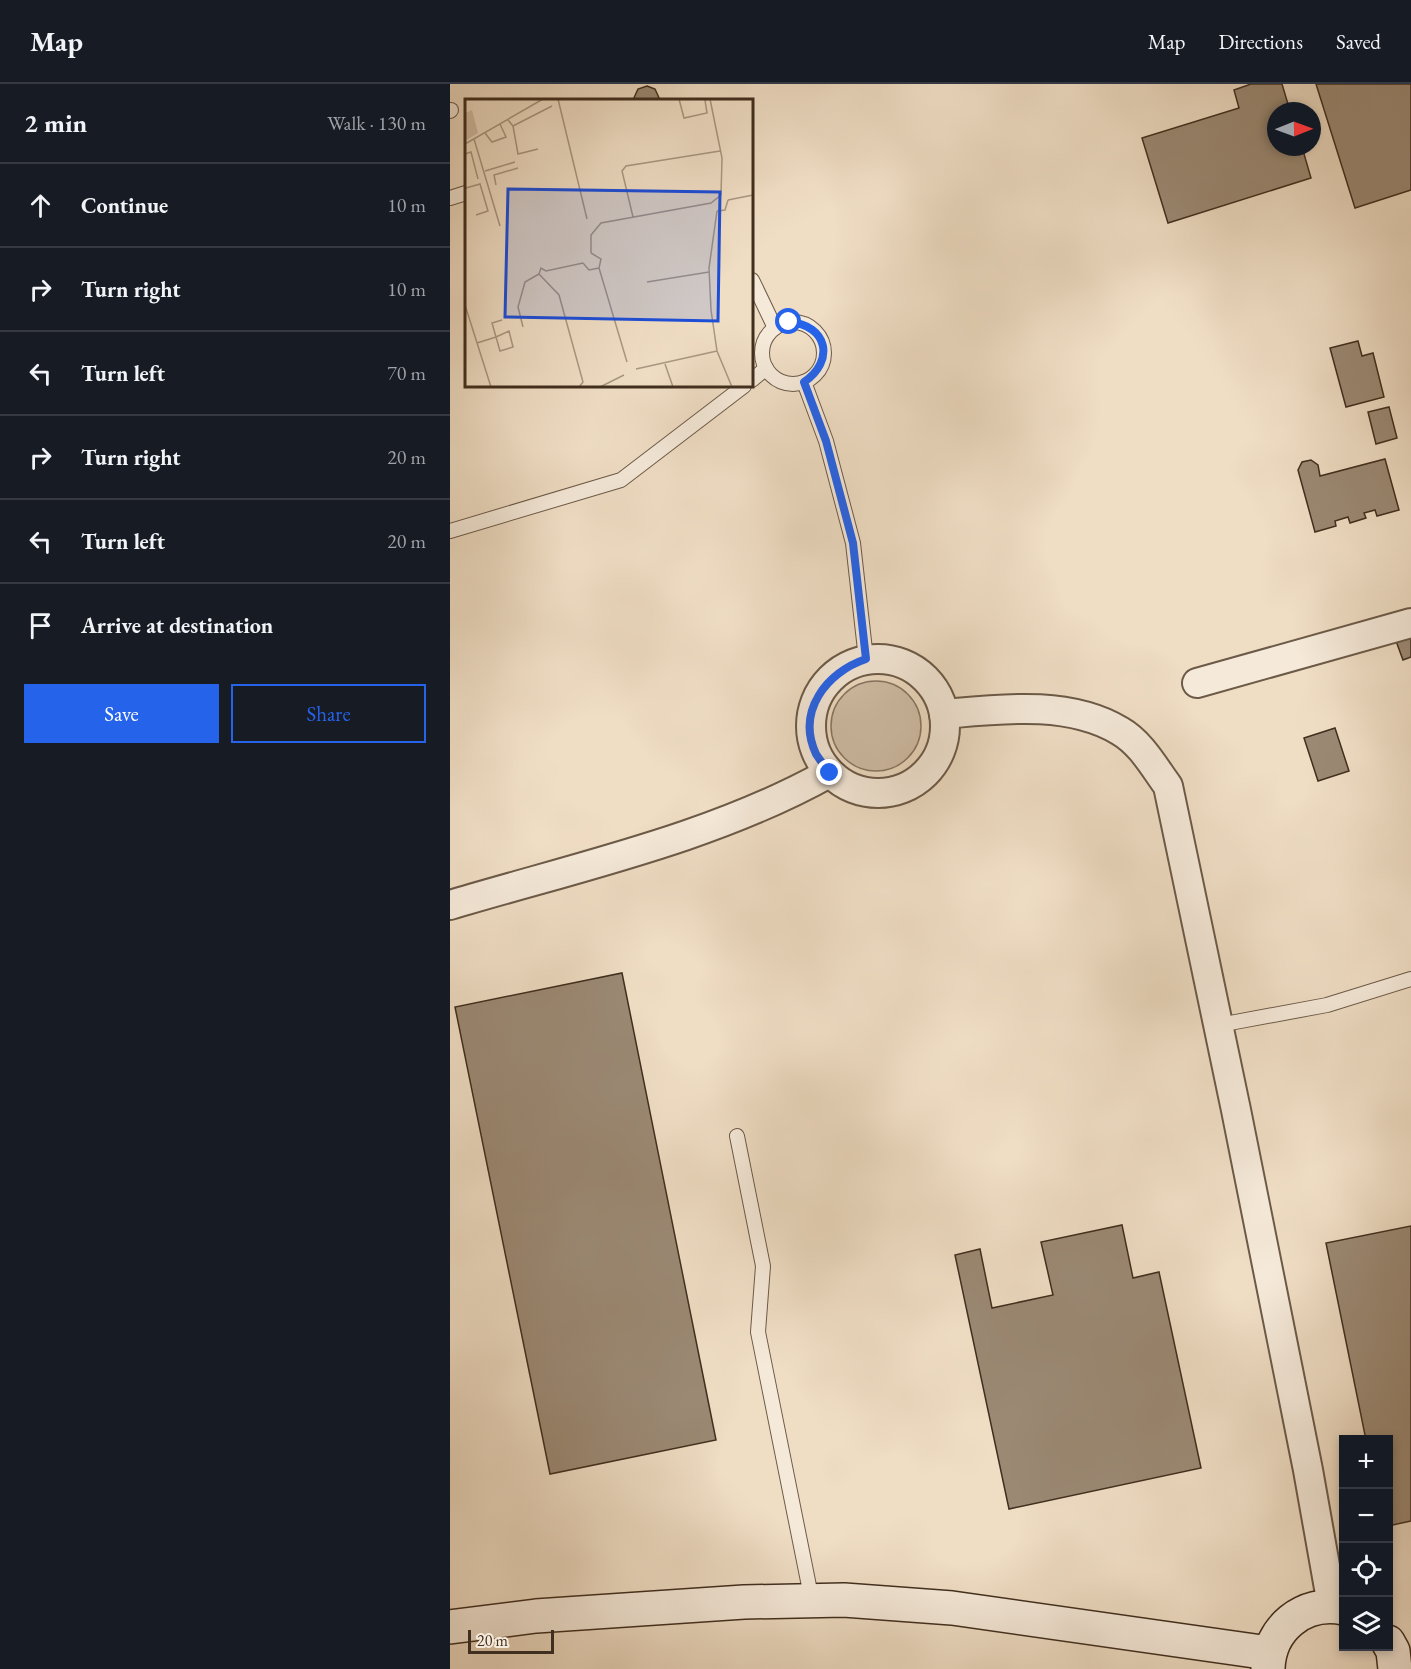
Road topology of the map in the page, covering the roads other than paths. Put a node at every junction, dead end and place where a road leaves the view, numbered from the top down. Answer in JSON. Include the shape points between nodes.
{"nodes":[{"id":1,"x":465,"y":193,"type":"edge"},
{"id":2,"x":450,"y":198,"type":"edge"},
{"id":3,"x":753,"y":282,"type":"edge"},
{"id":4,"x":775,"y":328,"type":"junction"},
{"id":5,"x":766,"y":368,"type":"junction"},
{"id":6,"x":753,"y":379,"type":"edge"},
{"id":7,"x":804,"y":382,"type":"junction"},
{"id":8,"x":743,"y":387,"type":"edge"},
{"id":9,"x":450,"y":531,"type":"edge"},
{"id":10,"x":1411,"y":623,"type":"edge"},
{"id":11,"x":866,"y":659,"type":"junction"},
{"id":12,"x":1197,"y":683,"type":"dead end"},
{"id":13,"x":944,"y":714,"type":"junction"},
{"id":14,"x":830,"y":773,"type":"junction"},
{"id":15,"x":450,"y":905,"type":"edge"},
{"id":16,"x":1411,"y":979,"type":"edge"},
{"id":17,"x":1219,"y":1024,"type":"junction"},
{"id":18,"x":737,"y":1136,"type":"dead end"},
{"id":19,"x":812,"y":1601,"type":"junction"},
{"id":20,"x":1338,"y":1607,"type":"edge"},
{"id":21,"x":450,"y":1627,"type":"edge"},
{"id":22,"x":1393,"y":1651,"type":"edge"},
{"id":23,"x":1268,"y":1661,"type":"edge"},
{"id":24,"x":1395,"y":1669,"type":"edge"}],
"edges":[{"from":1,"to":2,"type":"lane"},
{"from":3,"to":4,"type":"lane"},
{"from":4,"to":5,"type":"lane","via":[[764,344]]},
{"from":4,"to":7,"type":"lane","via":[[789,322],[801,323],[819,337],[823,347],[821,365]]},
{"from":5,"to":6,"type":"lane"},
{"from":5,"to":7,"type":"lane","via":[[783,382]]},
{"from":7,"to":11,"type":"lane","via":[[826,441],[853,543]]},
{"from":8,"to":9,"type":"lane","via":[[621,480]]},
{"from":10,"to":12,"type":"street"},
{"from":11,"to":13,"type":"street","via":[[890,659],[911,667],[933,686]]},
{"from":11,"to":14,"type":"street","via":[[848,665],[829,679],[816,699],[810,723],[816,753]]},
{"from":13,"to":14,"type":"street","via":[[941,750],[924,775],[902,789],[867,793],[847,786]]},
{"from":13,"to":17,"type":"street","via":[[1042,710],[1079,714],[1120,731],[1145,754],[1168,786]]},
{"from":14,"to":15,"type":"street","via":[[780,799],[694,832]]},
{"from":16,"to":17,"type":"lane","via":[[1327,1005]]},
{"from":17,"to":20,"type":"street"},
{"from":18,"to":19,"type":"lane","via":[[763,1266],[758,1332]]},
{"from":19,"to":21,"type":"street","via":[[536,1616]]},
{"from":19,"to":23,"type":"street","via":[[952,1608]]},
{"from":20,"to":23,"type":"street","via":[[1305,1611],[1290,1621],[1277,1635]]},
{"from":22,"to":24,"type":"street"}]}
